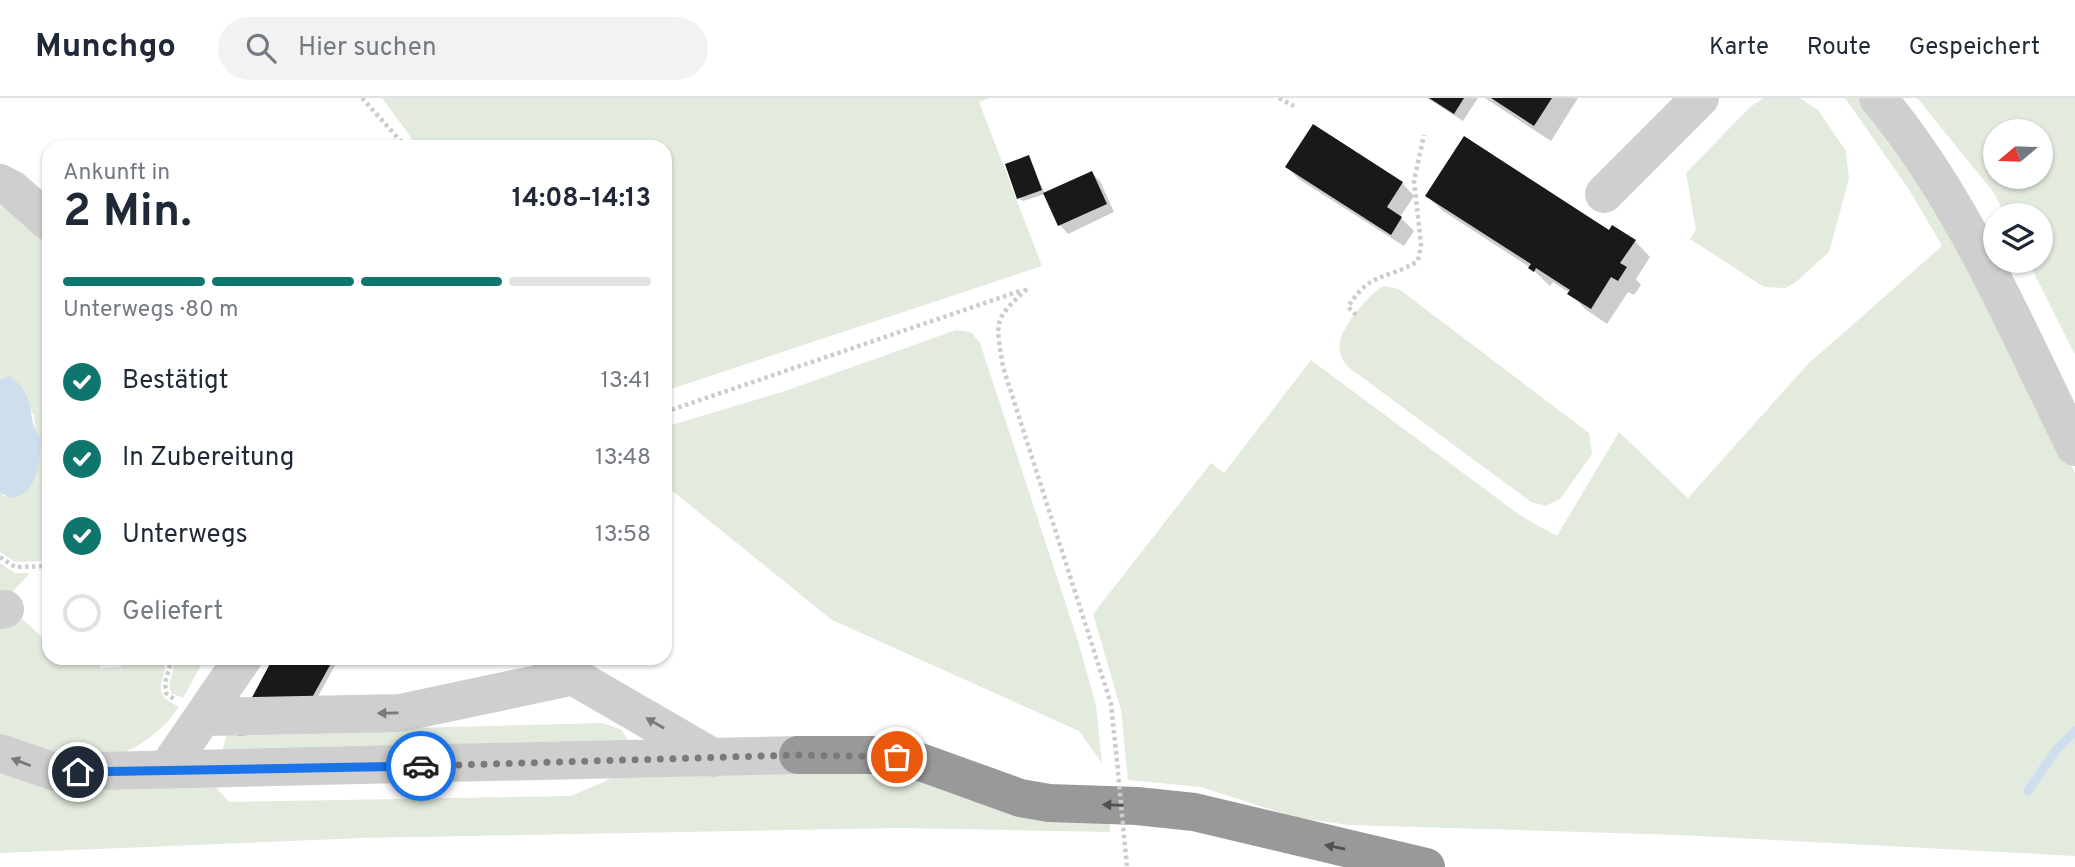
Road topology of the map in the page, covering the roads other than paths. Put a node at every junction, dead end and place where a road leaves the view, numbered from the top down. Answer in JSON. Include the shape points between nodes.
{"nodes":[{"id":1,"x":1700,"y":98,"type":"edge"},
{"id":2,"x":1878,"y":98,"type":"edge"},
{"id":3,"x":0,"y":183,"type":"edge"},
{"id":4,"x":1604,"y":194,"type":"dead end"},
{"id":5,"x":42,"y":216,"type":"edge"},
{"id":6,"x":2075,"y":447,"type":"edge"},
{"id":7,"x":238,"y":665,"type":"edge"},
{"id":8,"x":555,"y":665,"type":"edge"},
{"id":9,"x":575,"y":676,"type":"junction"},
{"id":10,"x":213,"y":703,"type":"junction"},
{"id":11,"x":0,"y":753,"type":"edge"},
{"id":12,"x":798,"y":755,"type":"joint"},
{"id":13,"x":714,"y":758,"type":"junction"},
{"id":14,"x":167,"y":769,"type":"junction"},
{"id":15,"x":1426,"y":867,"type":"edge"}],
"edges":[{"from":1,"to":4,"type":"street"},
{"from":2,"to":6,"type":"street","via":[[1944,191]]},
{"from":3,"to":5,"type":"street"},
{"from":7,"to":10,"type":"street"},
{"from":8,"to":9,"type":"street"},
{"from":9,"to":10,"type":"street","one_way":true},
{"from":13,"to":9,"type":"street","one_way":true},
{"from":10,"to":14,"type":"street"},
{"from":14,"to":11,"type":"street","one_way":true,"via":[[55,772]]},
{"from":12,"to":13,"type":"street"},
{"from":15,"to":12,"type":"highway","one_way":true,"via":[[1194,812],[1020,797],[912,760],[881,755]]},
{"from":13,"to":14,"type":"street"}]}
